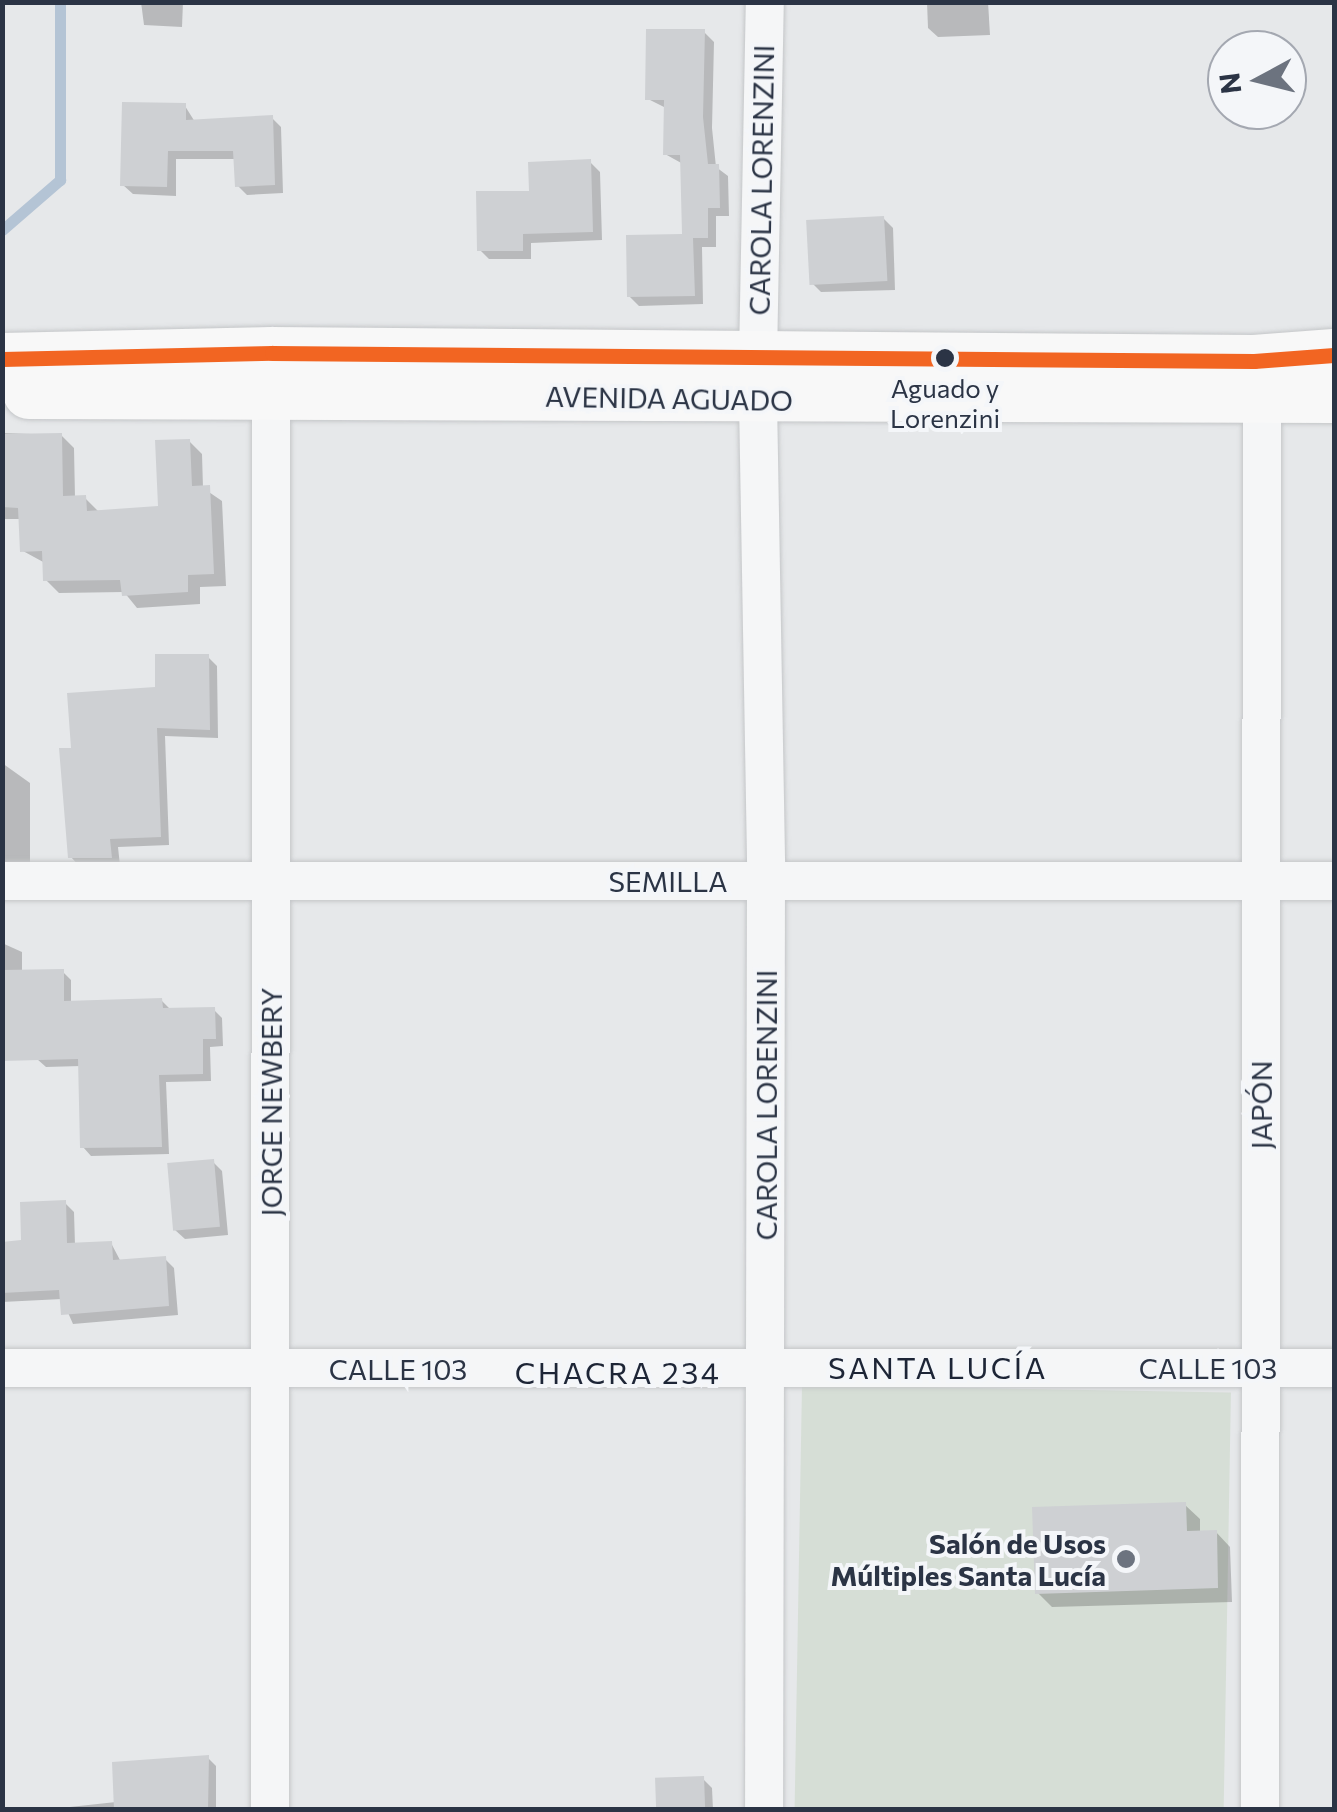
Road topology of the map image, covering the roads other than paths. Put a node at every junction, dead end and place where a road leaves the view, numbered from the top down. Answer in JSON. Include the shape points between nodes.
{"nodes":[{"id":1,"x":764,"y":2,"type":"edge"},
{"id":2,"x":1334,"y":356,"type":"edge"},
{"id":3,"x":2,"y":358,"type":"edge"},
{"id":4,"x":758,"y":379,"type":"junction"},
{"id":5,"x":2,"y":393,"type":"edge"},
{"id":6,"x":270,"y":394,"type":"junction"},
{"id":7,"x":1334,"y":397,"type":"edge"},
{"id":8,"x":1262,"y":400,"type":"junction"},
{"id":9,"x":766,"y":880,"type":"junction"},
{"id":10,"x":2,"y":881,"type":"edge"},
{"id":11,"x":1262,"y":881,"type":"junction"},
{"id":12,"x":1334,"y":881,"type":"edge"},
{"id":13,"x":272,"y":882,"type":"junction"},
{"id":14,"x":2,"y":1368,"type":"edge"},
{"id":15,"x":765,"y":1368,"type":"junction"},
{"id":16,"x":1261,"y":1368,"type":"junction"},
{"id":17,"x":1334,"y":1368,"type":"edge"},
{"id":18,"x":270,"y":1369,"type":"junction"},
{"id":19,"x":270,"y":1810,"type":"edge"},
{"id":20,"x":764,"y":1810,"type":"edge"},
{"id":21,"x":1260,"y":1810,"type":"edge"}],
"edges":[{"from":1,"to":4,"type":"street","name":"CAROLA LORENZINI"},
{"from":2,"to":4,"type":"main road","name":"AVENIDA AGUADO"},
{"from":3,"to":4,"type":"main road","name":"AVENIDA AGUADO","via":[[272,352]]},
{"from":4,"to":6,"type":"main road","name":"AVENIDA AGUADO"},
{"from":4,"to":8,"type":"main road","name":"AVENIDA AGUADO"},
{"from":4,"to":9,"type":"street","name":"CAROLA LORENZINI"},
{"from":5,"to":6,"type":"main road","name":"AVENIDA AGUADO"},
{"from":6,"to":13,"type":"street","name":"JORGE NEWBERY"},
{"from":7,"to":8,"type":"main road","name":"AVENIDA AGUADO"},
{"from":8,"to":11,"type":"street","name":"JAPÓN"},
{"from":9,"to":11,"type":"street","name":"SEMILLA"},
{"from":9,"to":13,"type":"street","name":"SEMILLA"},
{"from":9,"to":15,"type":"street","name":"CAROLA LORENZINI"},
{"from":10,"to":13,"type":"street","name":"SEMILLA"},
{"from":11,"to":12,"type":"street","name":"SEMILLA"},
{"from":11,"to":16,"type":"street","name":"JAPÓN"},
{"from":13,"to":18,"type":"street","name":"JORGE NEWBERY"},
{"from":14,"to":18,"type":"street","name":"CALLE 103"},
{"from":15,"to":16,"type":"street","name":"CALLE 103"},
{"from":15,"to":18,"type":"street","name":"CALLE 103"},
{"from":15,"to":20,"type":"street","name":"CAROLA LORENZINI"},
{"from":16,"to":17,"type":"street","name":"CALLE 103"},
{"from":16,"to":21,"type":"street","name":"JAPÓN"},
{"from":18,"to":19,"type":"street","name":"JORGE NEWBERY"}]}
